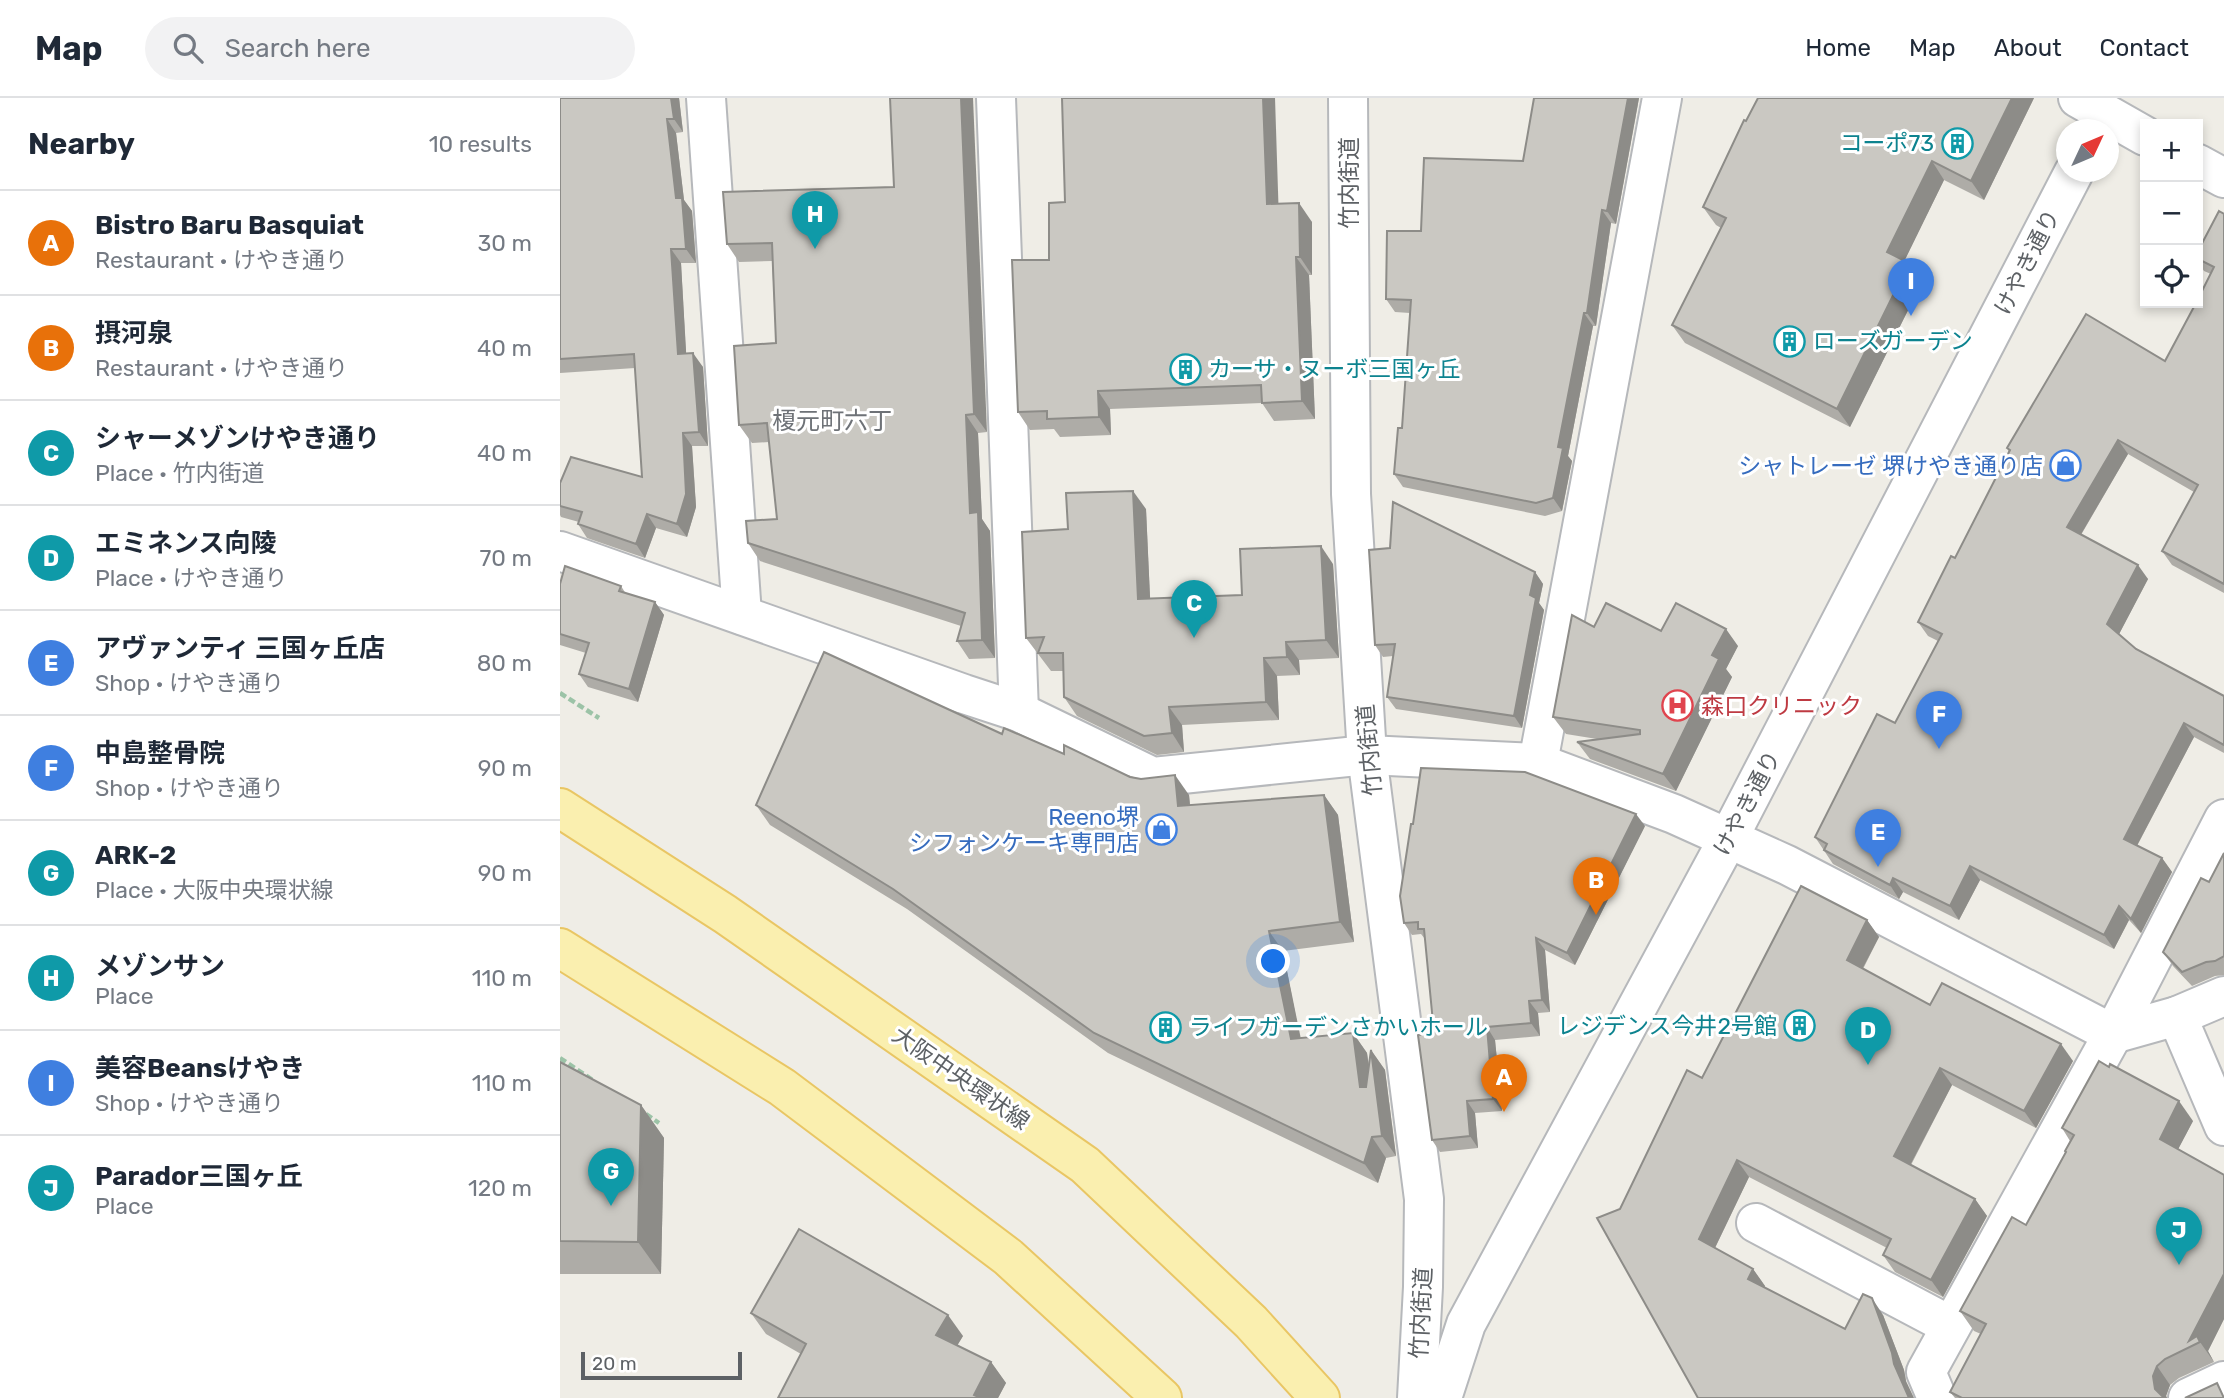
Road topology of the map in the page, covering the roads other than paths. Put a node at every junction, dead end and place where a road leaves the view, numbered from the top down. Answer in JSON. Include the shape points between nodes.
{"nodes":[{"id":1,"x":706,"y":98,"type":"edge"},
{"id":2,"x":996,"y":98,"type":"edge"},
{"id":3,"x":1348,"y":98,"type":"edge"},
{"id":4,"x":1662,"y":98,"type":"edge"},
{"id":5,"x":2098,"y":110,"type":"edge"},
{"id":6,"x":2140,"y":133,"type":"edge"},
{"id":7,"x":2203,"y":167,"type":"edge"},
{"id":8,"x":2224,"y":178,"type":"edge"},
{"id":9,"x":2069,"y":182,"type":"edge"},
{"id":10,"x":560,"y":551,"type":"edge"},
{"id":11,"x":742,"y":615,"type":"junction"},
{"id":12,"x":1019,"y":712,"type":"junction"},
{"id":13,"x":1367,"y":755,"type":"junction"},
{"id":14,"x":1538,"y":763,"type":"junction"},
{"id":15,"x":560,"y":808,"type":"edge"},
{"id":16,"x":2224,"y":819,"type":"edge"},
{"id":17,"x":1728,"y":839,"type":"junction"},
{"id":18,"x":560,"y":948,"type":"edge"},
{"id":19,"x":2224,"y":996,"type":"edge"},
{"id":20,"x":2177,"y":1016,"type":"junction"},
{"id":21,"x":2113,"y":1034,"type":"junction"},
{"id":22,"x":2224,"y":1126,"type":"edge"},
{"id":23,"x":1756,"y":1223,"type":"dead end"},
{"id":24,"x":1951,"y":1326,"type":"junction"},
{"id":25,"x":2224,"y":1381,"type":"edge"},
{"id":26,"x":1162,"y":1398,"type":"edge"},
{"id":27,"x":1320,"y":1398,"type":"edge"},
{"id":28,"x":1417,"y":1398,"type":"edge"},
{"id":29,"x":1442,"y":1398,"type":"edge"},
{"id":30,"x":1937,"y":1398,"type":"edge"},
{"id":31,"x":2188,"y":1398,"type":"edge"}],
"edges":[{"from":1,"to":11,"type":"street"},
{"from":2,"to":12,"type":"street"},
{"from":3,"to":13,"type":"street","name":"竹内街道","via":[[1352,494]]},
{"from":4,"to":14,"type":"street"},
{"from":5,"to":6,"type":"street"},
{"from":7,"to":8,"type":"street"},
{"from":9,"to":17,"type":"street","name":"けやき通り"},
{"from":10,"to":11,"type":"street"},
{"from":11,"to":12,"type":"street"},
{"from":12,"to":13,"type":"street","via":[[1153,776]]},
{"from":13,"to":14,"type":"street"},
{"from":13,"to":28,"type":"street","name":"竹内街道","via":[[1424,1199]]},
{"from":14,"to":17,"type":"street"},
{"from":15,"to":27,"type":"main road","name":"大阪中央環状線","via":[[725,914],[1085,1165],[1251,1322]]},
{"from":16,"to":21,"type":"street"},
{"from":17,"to":21,"type":"street"},
{"from":17,"to":29,"type":"street","name":"けやき通り","via":[[1466,1324]]},
{"from":18,"to":26,"type":"main road","via":[[782,1087],[1008,1257]]},
{"from":19,"to":20,"type":"street"},
{"from":20,"to":21,"type":"street"},
{"from":20,"to":22,"type":"street"},
{"from":21,"to":24,"type":"street"},
{"from":23,"to":24,"type":"street"},
{"from":24,"to":30,"type":"street","via":[[1926,1372]]},
{"from":25,"to":31,"type":"street"}]}
